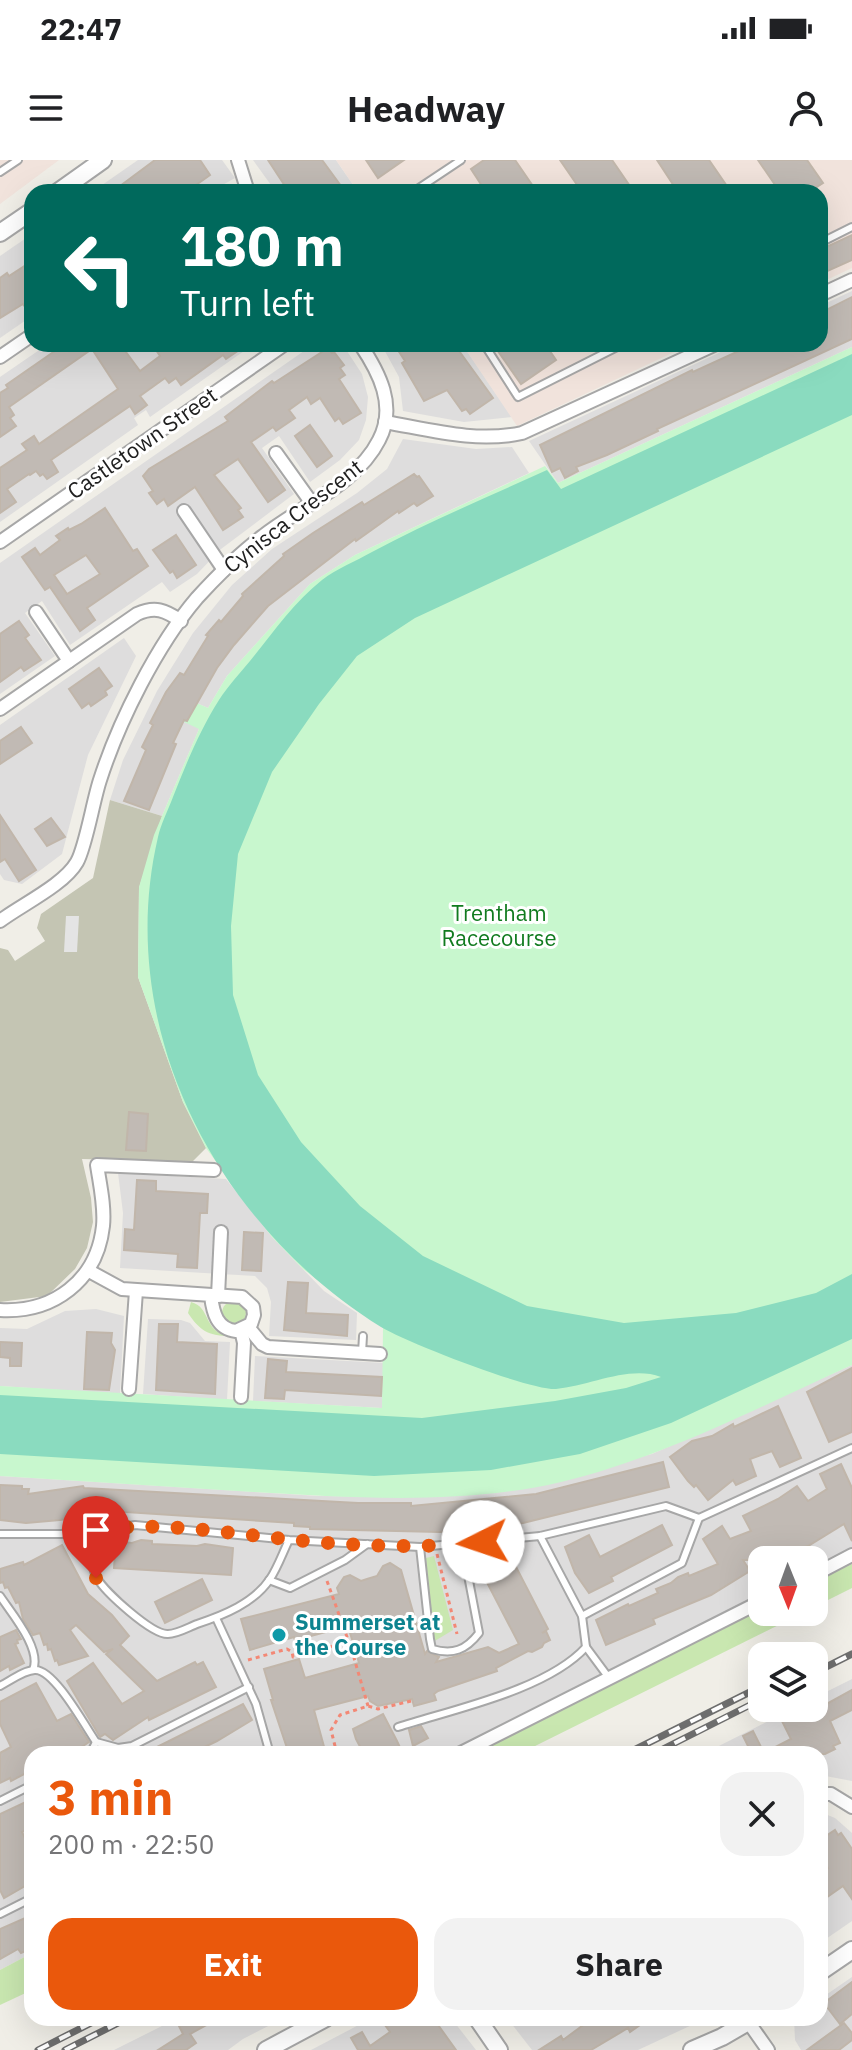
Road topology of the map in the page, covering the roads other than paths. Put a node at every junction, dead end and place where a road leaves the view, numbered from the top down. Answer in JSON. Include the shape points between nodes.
{"nodes":[{"id":1,"x":18,"y":160,"type":"edge"},
{"id":2,"x":103,"y":160,"type":"edge"},
{"id":3,"x":238,"y":160,"type":"edge"},
{"id":4,"x":461,"y":160,"type":"edge"},
{"id":5,"x":0,"y":172,"type":"edge"},
{"id":6,"x":69,"y":184,"type":"edge"},
{"id":7,"x":246,"y":184,"type":"edge"},
{"id":8,"x":425,"y":184,"type":"edge"},
{"id":9,"x":24,"y":216,"type":"edge"},
{"id":10,"x":852,"y":227,"type":"edge"},
{"id":11,"x":0,"y":233,"type":"edge"},
{"id":12,"x":828,"y":239,"type":"edge"},
{"id":13,"x":852,"y":280,"type":"edge"},
{"id":14,"x":828,"y":291,"type":"edge"},
{"id":15,"x":24,"y":340,"type":"edge"},
{"id":16,"x":273,"y":352,"type":"edge"},
{"id":17,"x":366,"y":352,"type":"edge"},
{"id":18,"x":489,"y":352,"type":"edge"},
{"id":19,"x":607,"y":352,"type":"edge"},
{"id":20,"x":699,"y":352,"type":"edge"},
{"id":21,"x":0,"y":357,"type":"edge"},
{"id":22,"x":385,"y":422,"type":"junction"},
{"id":23,"x":276,"y":453,"type":"dead end"},
{"id":24,"x":311,"y":502,"type":"junction"},
{"id":25,"x":184,"y":511,"type":"dead end"},
{"id":26,"x":0,"y":542,"type":"edge"},
{"id":27,"x":224,"y":570,"type":"junction"},
{"id":28,"x":36,"y":612,"type":"dead end"},
{"id":29,"x":181,"y":621,"type":"junction"},
{"id":30,"x":69,"y":661,"type":"junction"},
{"id":31,"x":0,"y":709,"type":"edge"},
{"id":32,"x":2,"y":914,"type":"edge"},
{"id":33,"x":214,"y":1170,"type":"dead end"},
{"id":34,"x":221,"y":1232,"type":"dead end"},
{"id":35,"x":89,"y":1271,"type":"junction"},
{"id":36,"x":136,"y":1291,"type":"junction"},
{"id":37,"x":215,"y":1296,"type":"junction"},
{"id":38,"x":0,"y":1310,"type":"edge"},
{"id":39,"x":244,"y":1329,"type":"junction"},
{"id":40,"x":363,"y":1336,"type":"dead end"},
{"id":41,"x":362,"y":1353,"type":"junction"},
{"id":42,"x":380,"y":1354,"type":"dead end"},
{"id":43,"x":129,"y":1389,"type":"dead end"},
{"id":44,"x":241,"y":1397,"type":"dead end"},
{"id":45,"x":852,"y":1448,"type":"edge"},
{"id":46,"x":699,"y":1518,"type":"junction"},
{"id":47,"x":101,"y":1530,"type":"junction"},
{"id":48,"x":0,"y":1534,"type":"edge"},
{"id":49,"x":540,"y":1536,"type":"junction"},
{"id":50,"x":289,"y":1540,"type":"junction"},
{"id":51,"x":367,"y":1544,"type":"junction"},
{"id":52,"x":462,"y":1544,"type":"junction"},
{"id":53,"x":420,"y":1547,"type":"junction"},
{"id":54,"x":852,"y":1555,"type":"edge"},
{"id":55,"x":828,"y":1568,"type":"edge"},
{"id":56,"x":269,"y":1580,"type":"junction"},
{"id":57,"x":0,"y":1596,"type":"edge"},
{"id":58,"x":748,"y":1608,"type":"edge"},
{"id":59,"x":582,"y":1616,"type":"junction"},
{"id":60,"x":216,"y":1618,"type":"junction"},
{"id":61,"x":586,"y":1647,"type":"junction"},
{"id":62,"x":33,"y":1670,"type":"junction"},
{"id":63,"x":609,"y":1678,"type":"junction"},
{"id":64,"x":0,"y":1686,"type":"edge"},
{"id":65,"x":249,"y":1687,"type":"junction"},
{"id":66,"x":398,"y":1727,"type":"dead end"},
{"id":67,"x":96,"y":1742,"type":"junction"},
{"id":68,"x":94,"y":1746,"type":"edge"},
{"id":69,"x":111,"y":1746,"type":"edge"},
{"id":70,"x":132,"y":1746,"type":"edge"},
{"id":71,"x":268,"y":1746,"type":"edge"},
{"id":72,"x":475,"y":1746,"type":"edge"},
{"id":73,"x":24,"y":1789,"type":"edge"},
{"id":74,"x":828,"y":1794,"type":"edge"},
{"id":75,"x":0,"y":1801,"type":"edge"},
{"id":76,"x":852,"y":1807,"type":"edge"},
{"id":77,"x":24,"y":1902,"type":"edge"},
{"id":78,"x":0,"y":1914,"type":"edge"},
{"id":79,"x":852,"y":1950,"type":"edge"},
{"id":80,"x":828,"y":1966,"type":"edge"},
{"id":81,"x":311,"y":2026,"type":"edge"},
{"id":82,"x":482,"y":2026,"type":"edge"},
{"id":83,"x":740,"y":2026,"type":"edge"},
{"id":84,"x":755,"y":2026,"type":"edge"},
{"id":85,"x":266,"y":2050,"type":"edge"},
{"id":86,"x":499,"y":2050,"type":"edge"},
{"id":87,"x":692,"y":2050,"type":"edge"},
{"id":88,"x":768,"y":2050,"type":"edge"}],
"edges":[{"from":1,"to":5,"type":"lane"},
{"from":2,"to":6,"type":"street"},
{"from":3,"to":7,"type":"street"},
{"from":4,"to":8,"type":"lane"},
{"from":9,"to":11,"type":"street"},
{"from":10,"to":12,"type":"lane"},
{"from":13,"to":14,"type":"street"},
{"from":15,"to":21,"type":"street"},
{"from":16,"to":26,"type":"street","name":"Castletown Street"},
{"from":17,"to":22,"type":"street","via":[[382,380]]},
{"from":18,"to":19,"type":"lane","via":[[518,397]]},
{"from":20,"to":22,"type":"street","via":[[522,433],[474,438]]},
{"from":22,"to":24,"type":"street","name":"Cynisca Crescent","via":[[361,466]]},
{"from":23,"to":24,"type":"street"},
{"from":24,"to":27,"type":"street","name":"Cynisca Crescent"},
{"from":25,"to":27,"type":"street"},
{"from":27,"to":29,"type":"street","name":"Cynisca Crescent"},
{"from":28,"to":30,"type":"street"},
{"from":29,"to":30,"type":"street","via":[[162,610],[146,610]]},
{"from":29,"to":32,"type":"street","name":"Cynisca Crescent","via":[[160,650],[110,749],[79,859],[64,876]]},
{"from":30,"to":31,"type":"street"},
{"from":33,"to":35,"type":"street","via":[[97,1165],[103,1229]]},
{"from":34,"to":37,"type":"street"},
{"from":35,"to":36,"type":"street","via":[[114,1286]]},
{"from":35,"to":38,"type":"street","via":[[60,1299],[32,1309]]},
{"from":36,"to":37,"type":"street"},
{"from":36,"to":43,"type":"street"},
{"from":37,"to":39,"type":"street","via":[[218,1321],[230,1331]]},
{"from":37,"to":39,"type":"street","via":[[247,1300],[254,1315]]},
{"from":39,"to":41,"type":"street","via":[[268,1347]]},
{"from":39,"to":44,"type":"street"},
{"from":40,"to":41,"type":"lane"},
{"from":41,"to":42,"type":"street"},
{"from":45,"to":46,"type":"lane"},
{"from":46,"to":49,"type":"lane","via":[[666,1506]]},
{"from":46,"to":59,"type":"lane","via":[[682,1563]]},
{"from":47,"to":48,"type":"lane"},
{"from":47,"to":50,"type":"lane","via":[[135,1525]]},
{"from":47,"to":60,"type":"lane","via":[[94,1547],[96,1578],[153,1632],[169,1634]]},
{"from":49,"to":52,"type":"lane"},
{"from":49,"to":59,"type":"lane"},
{"from":50,"to":51,"type":"lane"},
{"from":50,"to":56,"type":"lane"},
{"from":51,"to":53,"type":"lane"},
{"from":51,"to":56,"type":"lane","via":[[290,1588]]},
{"from":52,"to":53,"type":"lane"},
{"from":52,"to":53,"type":"lane","via":[[479,1633],[468,1647],[446,1653],[432,1649]]},
{"from":54,"to":55,"type":"street"},
{"from":56,"to":60,"type":"lane","via":[[247,1601]]},
{"from":57,"to":62,"type":"lane","via":[[34,1649]]},
{"from":58,"to":63,"type":"street"},
{"from":59,"to":61,"type":"lane"},
{"from":60,"to":65,"type":"lane"},
{"from":61,"to":63,"type":"lane"},
{"from":61,"to":66,"type":"lane","via":[[544,1677]]},
{"from":62,"to":64,"type":"lane"},
{"from":62,"to":67,"type":"lane","via":[[50,1676]]},
{"from":63,"to":72,"type":"street"},
{"from":65,"to":70,"type":"lane"},
{"from":65,"to":71,"type":"lane"},
{"from":67,"to":68,"type":"lane"},
{"from":67,"to":69,"type":"lane"},
{"from":73,"to":75,"type":"lane"},
{"from":74,"to":76,"type":"street"},
{"from":77,"to":78,"type":"lane"},
{"from":79,"to":80,"type":"street"},
{"from":81,"to":85,"type":"street"},
{"from":82,"to":86,"type":"street"},
{"from":83,"to":87,"type":"street"},
{"from":84,"to":88,"type":"street"}]}
